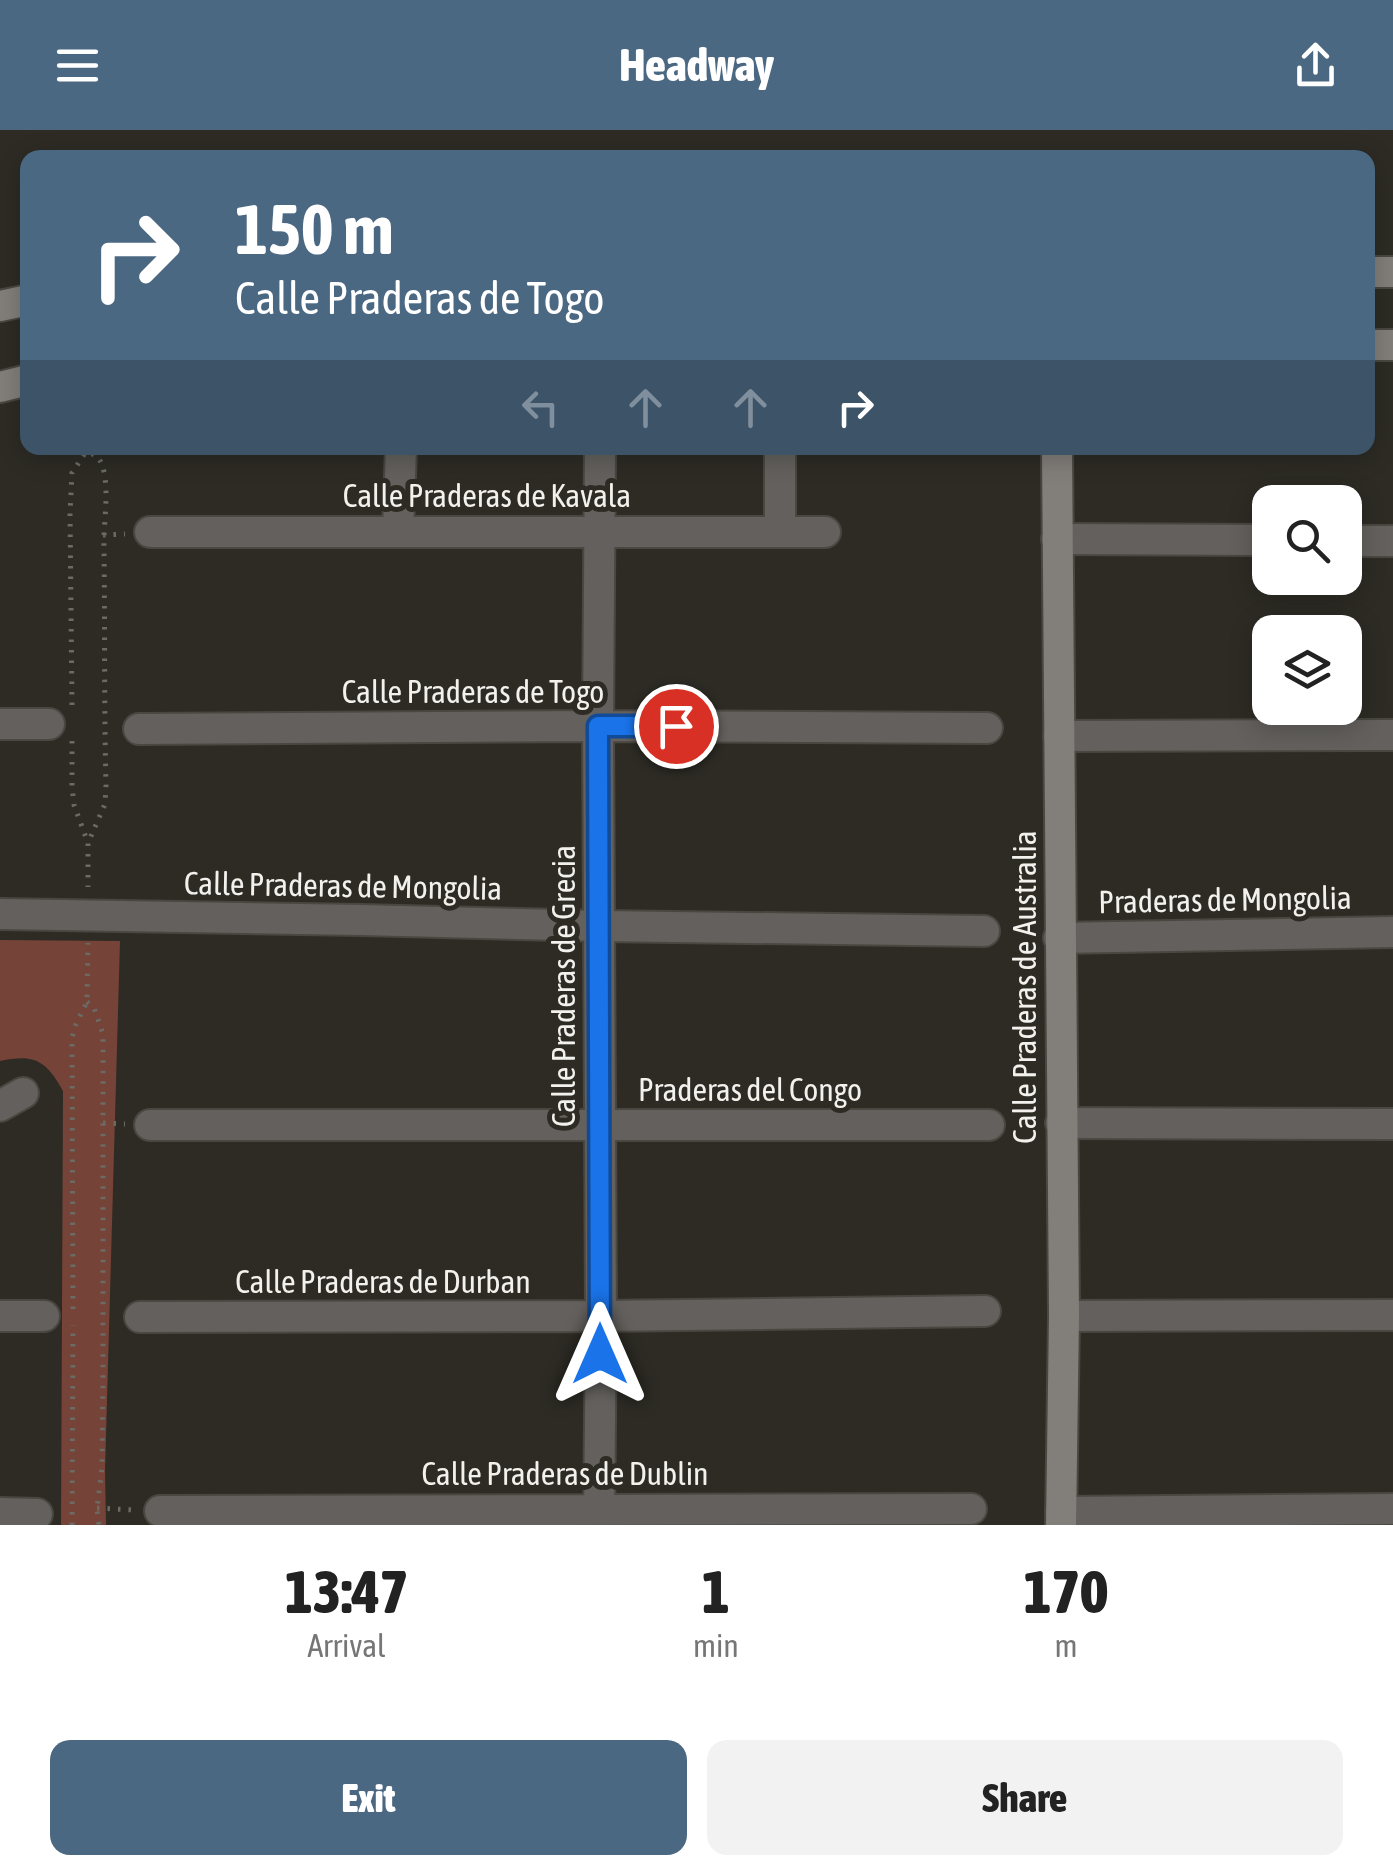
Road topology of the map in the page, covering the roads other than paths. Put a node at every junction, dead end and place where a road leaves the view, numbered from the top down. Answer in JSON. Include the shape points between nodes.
{"nodes":[{"id":1,"x":401,"y":455,"type":"edge"},
{"id":2,"x":600,"y":455,"type":"edge"},
{"id":3,"x":780,"y":455,"type":"edge"},
{"id":4,"x":1056,"y":455,"type":"edge"},
{"id":5,"x":398,"y":531,"type":"junction"},
{"id":6,"x":600,"y":531,"type":"junction"},
{"id":7,"x":150,"y":532,"type":"dead end"},
{"id":8,"x":780,"y":532,"type":"junction"},
{"id":9,"x":825,"y":532,"type":"dead end"},
{"id":10,"x":1057,"y":539,"type":"junction"},
{"id":11,"x":1252,"y":540,"type":"edge"},
{"id":12,"x":1362,"y":540,"type":"edge"},
{"id":13,"x":1393,"y":541,"type":"edge"},
{"id":14,"x":0,"y":724,"type":"edge"},
{"id":15,"x":64,"y":725,"type":"road end"},
{"id":16,"x":598,"y":726,"type":"junction"},
{"id":17,"x":139,"y":728,"type":"dead end"},
{"id":18,"x":988,"y":728,"type":"dead end"},
{"id":19,"x":1393,"y":735,"type":"edge"},
{"id":20,"x":1059,"y":736,"type":"junction"},
{"id":21,"x":0,"y":914,"type":"edge"},
{"id":22,"x":600,"y":926,"type":"junction"},
{"id":23,"x":984,"y":931,"type":"dead end"},
{"id":24,"x":1393,"y":932,"type":"edge"},
{"id":25,"x":1059,"y":938,"type":"junction"},
{"id":26,"x":600,"y":1124,"type":"junction"},
{"id":27,"x":1061,"y":1124,"type":"junction"},
{"id":28,"x":1393,"y":1124,"type":"edge"},
{"id":29,"x":150,"y":1125,"type":"dead end"},
{"id":30,"x":989,"y":1126,"type":"dead end"},
{"id":31,"x":985,"y":1312,"type":"dead end"},
{"id":32,"x":1393,"y":1315,"type":"edge"},
{"id":33,"x":0,"y":1316,"type":"edge"},
{"id":34,"x":44,"y":1316,"type":"dead end"},
{"id":35,"x":601,"y":1316,"type":"junction"},
{"id":36,"x":1064,"y":1316,"type":"junction"},
{"id":37,"x":140,"y":1317,"type":"dead end"},
{"id":38,"x":971,"y":1508,"type":"dead end"},
{"id":39,"x":1393,"y":1509,"type":"edge"},
{"id":40,"x":160,"y":1510,"type":"road end"},
{"id":41,"x":0,"y":1513,"type":"edge"},
{"id":42,"x":38,"y":1514,"type":"dead end"},
{"id":43,"x":599,"y":1517,"type":"edge"},
{"id":44,"x":1061,"y":1518,"type":"edge"}],
"edges":[{"from":1,"to":5,"type":"street","name":"Calle Praderas de Kavala"},
{"from":2,"to":6,"type":"street","name":"Calle Praderas de Grecia"},
{"from":3,"to":8,"type":"street"},
{"from":4,"to":10,"type":"street","name":"Calle Praderas de Australia"},
{"from":5,"to":6,"type":"street","name":"Calle Praderas de Kavala"},
{"from":5,"to":7,"type":"street","name":"Calle Praderas de Kavala"},
{"from":6,"to":8,"type":"street","name":"Calle Praderas de Kavala"},
{"from":6,"to":16,"type":"street","name":"Calle Praderas de Grecia"},
{"from":8,"to":9,"type":"street","name":"Calle Praderas de Kavala"},
{"from":10,"to":11,"type":"street"},
{"from":10,"to":20,"type":"street","name":"Calle Praderas de Australia"},
{"from":12,"to":13,"type":"street"},
{"from":14,"to":15,"type":"street"},
{"from":16,"to":17,"type":"street","name":"Calle Praderas de Togo"},
{"from":16,"to":18,"type":"street","name":"Calle Praderas de Togo"},
{"from":16,"to":22,"type":"street","name":"Calle Praderas de Grecia"},
{"from":19,"to":20,"type":"street"},
{"from":20,"to":25,"type":"street","name":"Calle Praderas de Australia"},
{"from":21,"to":22,"type":"street","name":"Calle Praderas de Mongolia"},
{"from":22,"to":23,"type":"street","name":"Calle Praderas de Mongolia"},
{"from":22,"to":26,"type":"street","name":"Calle Praderas de Grecia"},
{"from":24,"to":25,"type":"street","name":"Praderas de Mongolia"},
{"from":25,"to":27,"type":"street","name":"Calle Praderas de Australia"},
{"from":26,"to":29,"type":"street","name":"Praderas del Congo"},
{"from":26,"to":30,"type":"street","name":"Praderas del Congo"},
{"from":26,"to":35,"type":"street","name":"Calle Praderas de Grecia"},
{"from":27,"to":28,"type":"street"},
{"from":27,"to":36,"type":"street","name":"Calle Praderas de Australia"},
{"from":31,"to":35,"type":"street","name":"Calle Praderas de Durban"},
{"from":32,"to":36,"type":"street"},
{"from":33,"to":34,"type":"street"},
{"from":35,"to":37,"type":"street","name":"Calle Praderas de Durban"},
{"from":35,"to":43,"type":"street","name":"Calle Praderas de Grecia"},
{"from":36,"to":44,"type":"street","name":"Calle Praderas de Australia"},
{"from":38,"to":43,"type":"street","name":"Calle Praderas de Dublin"},
{"from":39,"to":44,"type":"street"},
{"from":40,"to":43,"type":"street","name":"Calle Praderas de Dublin"},
{"from":41,"to":42,"type":"street"}]}
